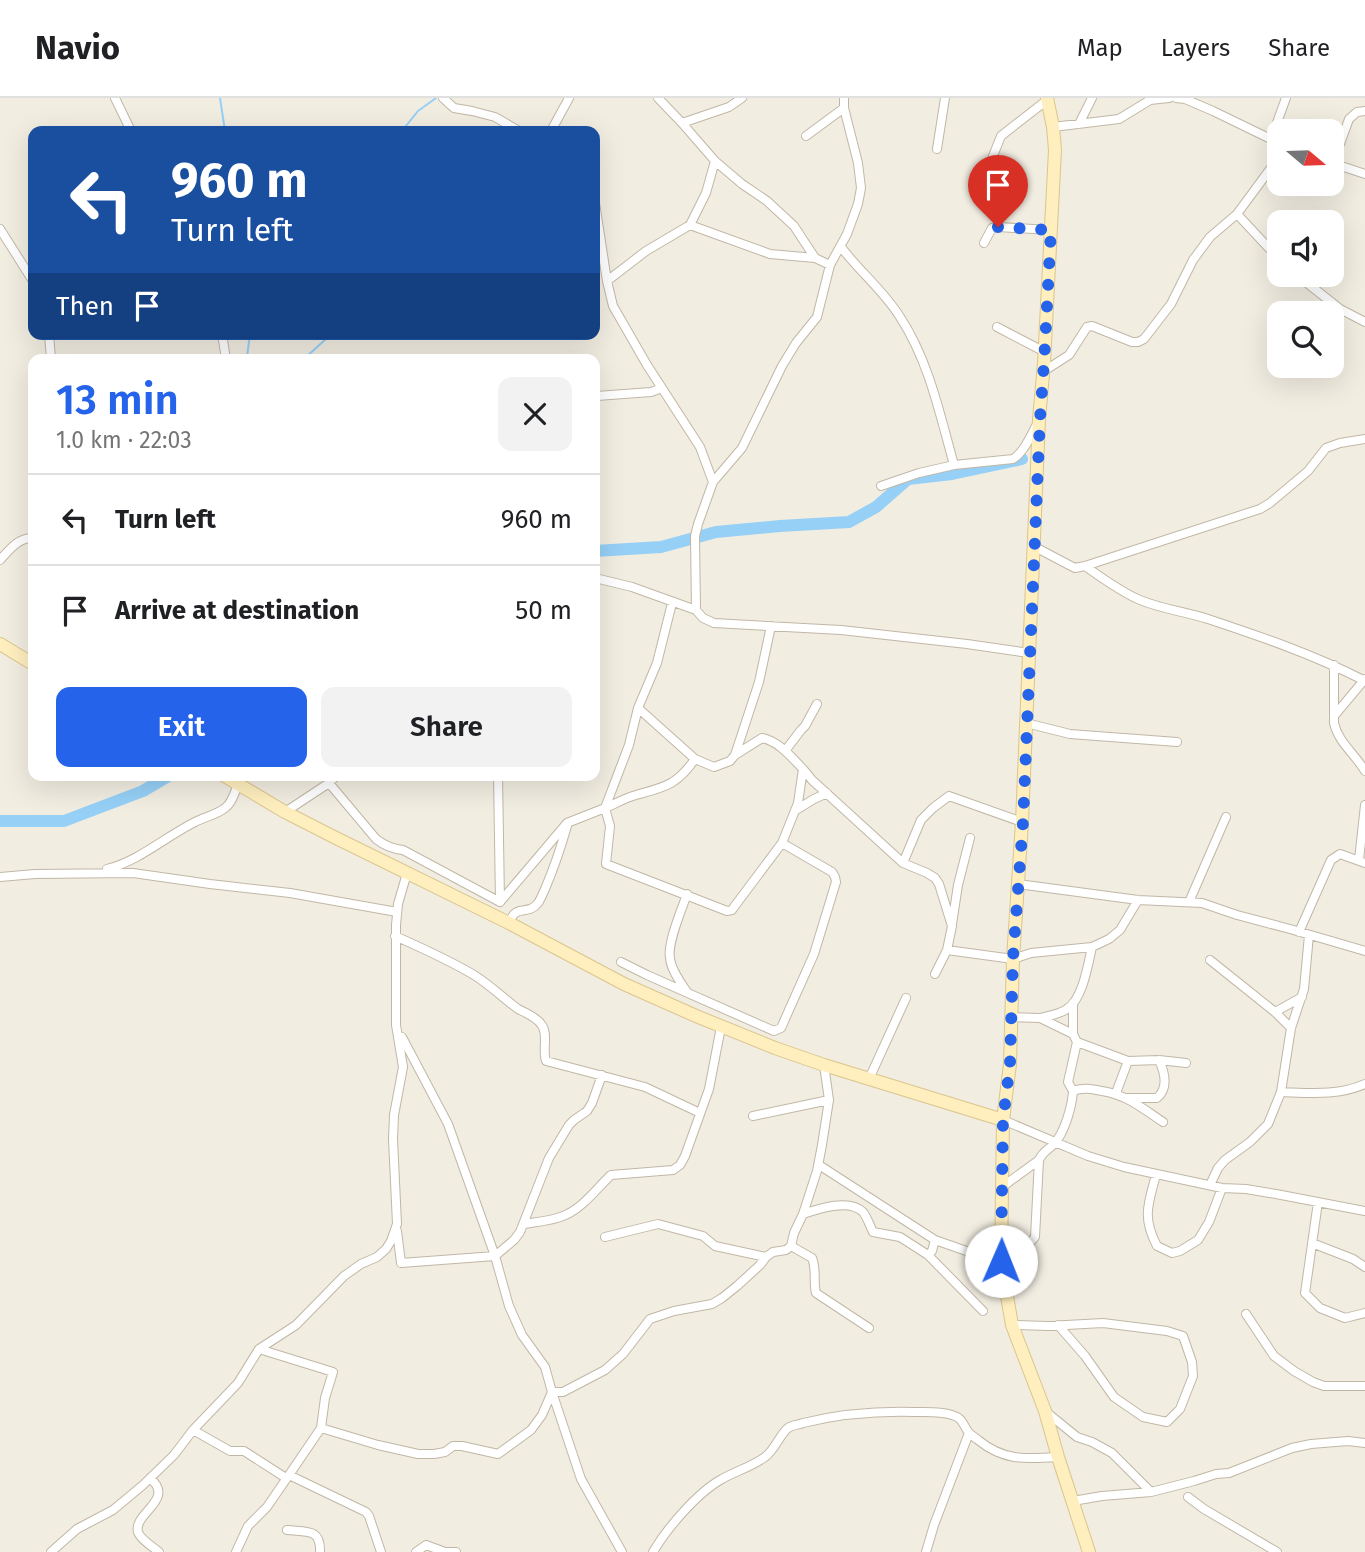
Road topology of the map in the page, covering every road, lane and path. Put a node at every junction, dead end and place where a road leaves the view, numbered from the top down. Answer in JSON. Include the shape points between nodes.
{"nodes":[{"id":1,"x":115,"y":98,"type":"edge"},
{"id":2,"x":443,"y":98,"type":"edge"},
{"id":3,"x":569,"y":98,"type":"edge"},
{"id":4,"x":658,"y":98,"type":"edge"},
{"id":5,"x":742,"y":98,"type":"edge"},
{"id":6,"x":844,"y":98,"type":"edge"},
{"id":7,"x":945,"y":98,"type":"edge"},
{"id":8,"x":1092,"y":98,"type":"edge"},
{"id":9,"x":1169,"y":98,"type":"edge"},
{"id":10,"x":1176,"y":98,"type":"edge"},
{"id":11,"x":1286,"y":98,"type":"edge"},
{"id":12,"x":1047,"y":99,"type":"edge"},
{"id":13,"x":1152,"y":99,"type":"edge"},
{"id":14,"x":844,"y":108,"type":"junction"},
{"id":15,"x":1365,"y":111,"type":"edge"},
{"id":16,"x":1281,"y":119,"type":"edge"},
{"id":17,"x":682,"y":123,"type":"junction"},
{"id":18,"x":1079,"y":124,"type":"junction"},
{"id":19,"x":129,"y":126,"type":"edge"},
{"id":20,"x":510,"y":126,"type":"edge"},
{"id":21,"x":554,"y":126,"type":"edge"},
{"id":22,"x":1054,"y":127,"type":"junction"},
{"id":23,"x":1344,"y":132,"type":"edge"},
{"id":24,"x":806,"y":136,"type":"dead end"},
{"id":25,"x":1267,"y":137,"type":"edge"},
{"id":26,"x":937,"y":149,"type":"dead end"},
{"id":27,"x":992,"y":156,"type":"dead end"},
{"id":28,"x":715,"y":161,"type":"junction"},
{"id":29,"x":1344,"y":167,"type":"edge"},
{"id":30,"x":1267,"y":173,"type":"edge"},
{"id":31,"x":1365,"y":174,"type":"edge"},
{"id":32,"x":1237,"y":214,"type":"junction"},
{"id":33,"x":690,"y":225,"type":"junction"},
{"id":34,"x":0,"y":229,"type":"edge"},
{"id":35,"x":1051,"y":230,"type":"junction"},
{"id":36,"x":600,"y":236,"type":"edge"},
{"id":37,"x":984,"y":243,"type":"dead end"},
{"id":38,"x":1267,"y":246,"type":"edge"},
{"id":39,"x":841,"y":247,"type":"junction"},
{"id":40,"x":815,"y":257,"type":"junction"},
{"id":41,"x":830,"y":265,"type":"junction"},
{"id":42,"x":28,"y":273,"type":"edge"},
{"id":43,"x":607,"y":281,"type":"junction"},
{"id":44,"x":1312,"y":287,"type":"edge"},
{"id":45,"x":1365,"y":322,"type":"edge"},
{"id":46,"x":998,"y":327,"type":"dead end"},
{"id":47,"x":1045,"y":352,"type":"junction"},
{"id":48,"x":1044,"y":371,"type":"junction"},
{"id":49,"x":662,"y":388,"type":"junction"},
{"id":50,"x":600,"y":396,"type":"edge"},
{"id":51,"x":1040,"y":419,"type":"junction"},
{"id":52,"x":1365,"y":439,"type":"edge"},
{"id":53,"x":954,"y":465,"type":"junction"},
{"id":54,"x":713,"y":482,"type":"junction"},
{"id":55,"x":881,"y":486,"type":"dead end"},
{"id":56,"x":28,"y":538,"type":"edge"},
{"id":57,"x":1035,"y":547,"type":"junction"},
{"id":58,"x":0,"y":560,"type":"edge"},
{"id":59,"x":1085,"y":566,"type":"junction"},
{"id":60,"x":600,"y":579,"type":"edge"},
{"id":61,"x":672,"y":603,"type":"junction"},
{"id":62,"x":696,"y":610,"type":"junction"},
{"id":63,"x":771,"y":626,"type":"junction"},
{"id":64,"x":0,"y":644,"type":"edge"},
{"id":65,"x":1028,"y":653,"type":"junction"},
{"id":66,"x":28,"y":661,"type":"edge"},
{"id":67,"x":1334,"y":665,"type":"junction"},
{"id":68,"x":1365,"y":680,"type":"edge"},
{"id":69,"x":817,"y":704,"type":"dead end"},
{"id":70,"x":638,"y":708,"type":"junction"},
{"id":71,"x":1334,"y":716,"type":"junction"},
{"id":72,"x":1026,"y":723,"type":"junction"},
{"id":73,"x":1177,"y":742,"type":"dead end"},
{"id":74,"x":786,"y":751,"type":"junction"},
{"id":75,"x":736,"y":755,"type":"junction"},
{"id":76,"x":695,"y":759,"type":"junction"},
{"id":77,"x":803,"y":769,"type":"junction"},
{"id":78,"x":1365,"y":771,"type":"edge"},
{"id":79,"x":233,"y":781,"type":"edge"},
{"id":80,"x":498,"y":781,"type":"edge"},
{"id":81,"x":329,"y":783,"type":"joint"},
{"id":82,"x":238,"y":784,"type":"junction"},
{"id":83,"x":827,"y":793,"type":"junction"},
{"id":84,"x":1365,"y":806,"type":"edge"},
{"id":85,"x":605,"y":808,"type":"junction"},
{"id":86,"x":795,"y":810,"type":"junction"},
{"id":87,"x":285,"y":812,"type":"junction"},
{"id":88,"x":1226,"y":817,"type":"dead end"},
{"id":89,"x":1023,"y":822,"type":"junction"},
{"id":90,"x":567,"y":823,"type":"junction"},
{"id":91,"x":970,"y":838,"type":"dead end"},
{"id":92,"x":782,"y":843,"type":"junction"},
{"id":93,"x":1362,"y":862,"type":"edge"},
{"id":94,"x":903,"y":863,"type":"junction"},
{"id":95,"x":407,"y":873,"type":"junction"},
{"id":96,"x":87,"y":874,"type":"junction"},
{"id":97,"x":0,"y":877,"type":"edge"},
{"id":98,"x":1018,"y":884,"type":"junction"},
{"id":99,"x":688,"y":894,"type":"junction"},
{"id":100,"x":1138,"y":900,"type":"junction"},
{"id":101,"x":500,"y":902,"type":"junction"},
{"id":102,"x":1189,"y":902,"type":"junction"},
{"id":103,"x":397,"y":912,"type":"junction"},
{"id":104,"x":509,"y":923,"type":"junction"},
{"id":105,"x":952,"y":926,"type":"junction"},
{"id":106,"x":1299,"y":932,"type":"junction"},
{"id":107,"x":1309,"y":935,"type":"junction"},
{"id":108,"x":395,"y":936,"type":"junction"},
{"id":109,"x":1092,"y":947,"type":"junction"},
{"id":110,"x":947,"y":950,"type":"junction"},
{"id":111,"x":1365,"y":951,"type":"edge"},
{"id":112,"x":1013,"y":958,"type":"junction"},
{"id":113,"x":1210,"y":960,"type":"dead end"},
{"id":114,"x":621,"y":962,"type":"dead end"},
{"id":115,"x":935,"y":974,"type":"dead end"},
{"id":116,"x":687,"y":992,"type":"junction"},
{"id":117,"x":1302,"y":997,"type":"junction"},
{"id":118,"x":906,"y":998,"type":"dead end"},
{"id":119,"x":1073,"y":1003,"type":"junction"},
{"id":120,"x":722,"y":1008,"type":"junction"},
{"id":121,"x":1275,"y":1012,"type":"junction"},
{"id":122,"x":1012,"y":1017,"type":"junction"},
{"id":123,"x":1040,"y":1018,"type":"junction"},
{"id":124,"x":397,"y":1025,"type":"junction"},
{"id":125,"x":718,"y":1025,"type":"junction"},
{"id":126,"x":1292,"y":1028,"type":"junction"},
{"id":127,"x":1075,"y":1038,"type":"junction"},
{"id":128,"x":1159,"y":1060,"type":"junction"},
{"id":129,"x":1128,"y":1061,"type":"junction"},
{"id":130,"x":1186,"y":1063,"type":"dead end"},
{"id":131,"x":824,"y":1065,"type":"junction"},
{"id":132,"x":602,"y":1075,"type":"junction"},
{"id":133,"x":869,"y":1079,"type":"junction"},
{"id":134,"x":1365,"y":1084,"type":"edge"},
{"id":135,"x":1073,"y":1091,"type":"junction"},
{"id":136,"x":1281,"y":1092,"type":"junction"},
{"id":137,"x":1116,"y":1093,"type":"junction"},
{"id":138,"x":1128,"y":1098,"type":"junction"},
{"id":139,"x":829,"y":1100,"type":"junction"},
{"id":140,"x":699,"y":1113,"type":"junction"},
{"id":141,"x":753,"y":1116,"type":"dead end"},
{"id":142,"x":1003,"y":1120,"type":"junction"},
{"id":143,"x":1163,"y":1122,"type":"dead end"},
{"id":144,"x":1055,"y":1143,"type":"junction"},
{"id":145,"x":1040,"y":1160,"type":"junction"},
{"id":146,"x":819,"y":1165,"type":"junction"},
{"id":147,"x":1156,"y":1175,"type":"junction"},
{"id":148,"x":1210,"y":1185,"type":"junction"},
{"id":149,"x":1002,"y":1188,"type":"junction"},
{"id":150,"x":1222,"y":1188,"type":"junction"},
{"id":151,"x":1318,"y":1202,"type":"junction"},
{"id":152,"x":1365,"y":1211,"type":"edge"},
{"id":153,"x":803,"y":1214,"type":"junction"},
{"id":154,"x":397,"y":1224,"type":"junction"},
{"id":155,"x":524,"y":1224,"type":"junction"},
{"id":156,"x":605,"y":1237,"type":"dead end"},
{"id":157,"x":935,"y":1240,"type":"junction"},
{"id":158,"x":1311,"y":1243,"type":"junction"},
{"id":159,"x":791,"y":1246,"type":"junction"},
{"id":160,"x":1001,"y":1247,"type":"junction"},
{"id":161,"x":928,"y":1255,"type":"junction"},
{"id":162,"x":495,"y":1256,"type":"junction"},
{"id":163,"x":766,"y":1257,"type":"junction"},
{"id":164,"x":1001,"y":1261,"type":"junction"},
{"id":165,"x":1365,"y":1267,"type":"edge"},
{"id":166,"x":983,"y":1311,"type":"dead end"},
{"id":167,"x":1365,"y":1313,"type":"edge"},
{"id":168,"x":1246,"y":1314,"type":"dead end"},
{"id":169,"x":1012,"y":1325,"type":"junction"},
{"id":170,"x":1058,"y":1325,"type":"junction"},
{"id":171,"x":869,"y":1328,"type":"dead end"},
{"id":172,"x":259,"y":1349,"type":"junction"},
{"id":173,"x":1365,"y":1386,"type":"edge"},
{"id":174,"x":552,"y":1392,"type":"junction"},
{"id":175,"x":1045,"y":1411,"type":"junction"},
{"id":176,"x":321,"y":1428,"type":"junction"},
{"id":177,"x":193,"y":1430,"type":"junction"},
{"id":178,"x":970,"y":1433,"type":"junction"},
{"id":179,"x":1365,"y":1443,"type":"edge"},
{"id":180,"x":1058,"y":1457,"type":"junction"},
{"id":181,"x":287,"y":1476,"type":"junction"},
{"id":182,"x":150,"y":1478,"type":"junction"},
{"id":183,"x":1152,"y":1492,"type":"junction"},
{"id":184,"x":1188,"y":1497,"type":"dead end"},
{"id":185,"x":1073,"y":1501,"type":"junction"},
{"id":186,"x":287,"y":1530,"type":"dead end"},
{"id":187,"x":51,"y":1552,"type":"edge"},
{"id":188,"x":159,"y":1552,"type":"edge"},
{"id":189,"x":236,"y":1552,"type":"edge"},
{"id":190,"x":320,"y":1552,"type":"edge"},
{"id":191,"x":381,"y":1552,"type":"edge"},
{"id":192,"x":416,"y":1552,"type":"edge"},
{"id":193,"x":456,"y":1552,"type":"edge"},
{"id":194,"x":622,"y":1552,"type":"edge"},
{"id":195,"x":653,"y":1552,"type":"edge"},
{"id":196,"x":926,"y":1552,"type":"edge"},
{"id":197,"x":1089,"y":1552,"type":"edge"},
{"id":198,"x":1277,"y":1552,"type":"edge"}],
"edges":[{"from":1,"to":19,"type":"street"},
{"from":2,"to":20,"type":"street","via":[[454,108],[495,117]]},
{"from":3,"to":21,"type":"street"},
{"from":4,"to":17,"type":"street"},
{"from":5,"to":17,"type":"street"},
{"from":6,"to":14,"type":"street"},
{"from":7,"to":26,"type":"street"},
{"from":8,"to":18,"type":"street"},
{"from":9,"to":13,"type":"street"},
{"from":10,"to":25,"type":"street"},
{"from":11,"to":16,"type":"street"},
{"from":12,"to":22,"type":"street"},
{"from":12,"to":27,"type":"street","via":[[1001,136]]},
{"from":13,"to":18,"type":"street","via":[[1119,119]]},
{"from":14,"to":24,"type":"street"},
{"from":14,"to":39,"type":"street","via":[[861,188]]},
{"from":15,"to":23,"type":"street","via":[[1349,119]]},
{"from":17,"to":28,"type":"street"},
{"from":18,"to":22,"type":"street"},
{"from":22,"to":35,"type":"street"},
{"from":28,"to":33,"type":"street"},
{"from":28,"to":40,"type":"street","via":[[794,226]]},
{"from":29,"to":31,"type":"street"},
{"from":30,"to":32,"type":"street"},
{"from":32,"to":38,"type":"street"},
{"from":32,"to":48,"type":"street","via":[[1210,237],[1171,304],[1144,339],[1132,342],[1087,327],[1069,355]]},
{"from":33,"to":40,"type":"street","via":[[770,254]]},
{"from":33,"to":43,"type":"street"},
{"from":34,"to":42,"type":"street"},
{"from":35,"to":37,"type":"street","via":[[992,228]]},
{"from":35,"to":47,"type":"street"},
{"from":36,"to":43,"type":"street"},
{"from":39,"to":41,"type":"street"},
{"from":39,"to":53,"type":"street","via":[[901,318],[935,396]]},
{"from":40,"to":41,"type":"street"},
{"from":41,"to":54,"type":"street","via":[[817,317],[782,366],[742,448]]},
{"from":43,"to":49,"type":"street","via":[[614,306]]},
{"from":44,"to":45,"type":"street"},
{"from":46,"to":47,"type":"street"},
{"from":47,"to":48,"type":"street"},
{"from":48,"to":51,"type":"street"},
{"from":49,"to":50,"type":"street"},
{"from":49,"to":54,"type":"street","via":[[700,447]]},
{"from":51,"to":53,"type":"street","via":[[1013,459]]},
{"from":51,"to":57,"type":"street"},
{"from":52,"to":59,"type":"street","via":[[1326,448],[1308,471],[1260,509]]},
{"from":53,"to":55,"type":"street"},
{"from":54,"to":62,"type":"street","via":[[695,536]]},
{"from":56,"to":58,"type":"street"},
{"from":57,"to":59,"type":"street","via":[[1075,568]]},
{"from":57,"to":65,"type":"street"},
{"from":59,"to":67,"type":"street","via":[[1140,600]]},
{"from":60,"to":61,"type":"street"},
{"from":61,"to":62,"type":"street"},
{"from":61,"to":70,"type":"street","via":[[657,663]]},
{"from":62,"to":63,"type":"street","via":[[714,623]]},
{"from":63,"to":65,"type":"street"},
{"from":63,"to":75,"type":"street"},
{"from":64,"to":66,"type":"street"},
{"from":65,"to":72,"type":"street"},
{"from":67,"to":68,"type":"street"},
{"from":67,"to":71,"type":"street"},
{"from":68,"to":71,"type":"street"},
{"from":69,"to":74,"type":"street"},
{"from":70,"to":76,"type":"street"},
{"from":70,"to":85,"type":"street"},
{"from":71,"to":78,"type":"street","via":[[1335,731]]},
{"from":72,"to":73,"type":"street","via":[[1070,734]]},
{"from":72,"to":89,"type":"street"},
{"from":74,"to":75,"type":"street","via":[[762,738]]},
{"from":74,"to":77,"type":"street"},
{"from":75,"to":76,"type":"street","via":[[713,767]]},
{"from":76,"to":85,"type":"street","via":[[685,774],[668,785]]},
{"from":77,"to":83,"type":"street"},
{"from":77,"to":86,"type":"street"},
{"from":79,"to":82,"type":"street"},
{"from":80,"to":101,"type":"street"},
{"from":81,"to":87,"type":"street"},
{"from":81,"to":101,"type":"street","via":[[383,845],[403,850]]},
{"from":82,"to":87,"type":"street"},
{"from":82,"to":96,"type":"street","via":[[226,808],[124,864]]},
{"from":83,"to":86,"type":"street"},
{"from":83,"to":94,"type":"street"},
{"from":84,"to":93,"type":"street"},
{"from":85,"to":90,"type":"street"},
{"from":85,"to":99,"type":"street","via":[[610,826],[606,864]]},
{"from":86,"to":92,"type":"street"},
{"from":87,"to":95,"type":"street"},
{"from":88,"to":102,"type":"street"},
{"from":89,"to":94,"type":"street","via":[[949,796],[921,820]]},
{"from":89,"to":98,"type":"street"},
{"from":90,"to":101,"type":"street"},
{"from":90,"to":104,"type":"street","via":[[540,901],[512,914]]},
{"from":91,"to":105,"type":"street"},
{"from":92,"to":99,"type":"street","via":[[732,910]]},
{"from":92,"to":120,"type":"street","via":[[835,877],[814,954],[778,1030]]},
{"from":93,"to":106,"type":"street","via":[[1340,854],[1331,860]]},
{"from":94,"to":105,"type":"street","via":[[935,878]]},
{"from":95,"to":103,"type":"street"},
{"from":95,"to":104,"type":"street"},
{"from":96,"to":97,"type":"street"},
{"from":96,"to":103,"type":"street","via":[[149,874]]},
{"from":98,"to":100,"type":"street"},
{"from":98,"to":112,"type":"street"},
{"from":99,"to":116,"type":"street","via":[[669,957]]},
{"from":100,"to":102,"type":"street"},
{"from":100,"to":109,"type":"street","via":[[1120,930]]},
{"from":102,"to":106,"type":"street"},
{"from":103,"to":108,"type":"street"},
{"from":104,"to":125,"type":"street","via":[[624,984]]},
{"from":105,"to":110,"type":"street"},
{"from":106,"to":107,"type":"street"},
{"from":107,"to":111,"type":"street"},
{"from":107,"to":117,"type":"street"},
{"from":108,"to":124,"type":"street"},
{"from":108,"to":132,"type":"street","via":[[469,972],[536,1019],[543,1025],[546,1061]]},
{"from":109,"to":112,"type":"street"},
{"from":109,"to":119,"type":"street","via":[[1084,984]]},
{"from":110,"to":112,"type":"street"},
{"from":110,"to":115,"type":"street"},
{"from":112,"to":122,"type":"street"},
{"from":113,"to":121,"type":"street"},
{"from":114,"to":116,"type":"street"},
{"from":116,"to":120,"type":"street"},
{"from":117,"to":121,"type":"street"},
{"from":117,"to":126,"type":"street"},
{"from":118,"to":133,"type":"street"},
{"from":119,"to":123,"type":"street","via":[[1067,1010]]},
{"from":119,"to":127,"type":"street"},
{"from":120,"to":125,"type":"street"},
{"from":121,"to":126,"type":"street"},
{"from":122,"to":123,"type":"street"},
{"from":122,"to":142,"type":"street"},
{"from":123,"to":127,"type":"street"},
{"from":124,"to":154,"type":"street","via":[[403,1067],[393,1127]]},
{"from":124,"to":162,"type":"street","via":[[448,1124]]},
{"from":125,"to":131,"type":"street"},
{"from":125,"to":140,"type":"street","via":[[715,1065]]},
{"from":126,"to":136,"type":"street"},
{"from":127,"to":129,"type":"street"},
{"from":127,"to":135,"type":"street","via":[[1068,1082]]},
{"from":128,"to":129,"type":"street"},
{"from":128,"to":130,"type":"street"},
{"from":128,"to":138,"type":"street","via":[[1165,1081],[1160,1096]]},
{"from":129,"to":137,"type":"street"},
{"from":131,"to":133,"type":"street"},
{"from":131,"to":139,"type":"street"},
{"from":132,"to":140,"type":"street","via":[[659,1092]]},
{"from":132,"to":155,"type":"street","via":[[587,1111],[569,1125],[549,1158]]},
{"from":133,"to":142,"type":"street"},
{"from":134,"to":136,"type":"street","via":[[1334,1093]]},
{"from":135,"to":137,"type":"street"},
{"from":135,"to":144,"type":"street","via":[[1071,1109]]},
{"from":136,"to":148,"type":"street","via":[[1268,1124],[1225,1160]]},
{"from":137,"to":138,"type":"street"},
{"from":138,"to":143,"type":"street"},
{"from":139,"to":141,"type":"street"},
{"from":139,"to":146,"type":"street"},
{"from":140,"to":155,"type":"street","via":[[685,1156],[673,1170],[611,1175],[564,1216]]},
{"from":142,"to":144,"type":"street"},
{"from":142,"to":149,"type":"street"},
{"from":144,"to":145,"type":"street"},
{"from":144,"to":147,"type":"street"},
{"from":145,"to":149,"type":"street"},
{"from":145,"to":160,"type":"street","via":[[1035,1237],[1029,1244]]},
{"from":146,"to":153,"type":"street"},
{"from":146,"to":157,"type":"street"},
{"from":147,"to":148,"type":"street"},
{"from":147,"to":150,"type":"street","via":[[1147,1222],[1157,1246],[1172,1253],[1198,1240]]},
{"from":148,"to":150,"type":"street"},
{"from":149,"to":160,"type":"street"},
{"from":150,"to":151,"type":"street"},
{"from":151,"to":152,"type":"street"},
{"from":151,"to":158,"type":"street"},
{"from":153,"to":159,"type":"street"},
{"from":153,"to":161,"type":"street","via":[[825,1206],[855,1207],[864,1213],[873,1232],[900,1237]]},
{"from":154,"to":162,"type":"street","via":[[401,1264]]},
{"from":154,"to":172,"type":"street","via":[[386,1249],[344,1276],[296,1325]]},
{"from":155,"to":162,"type":"street"},
{"from":156,"to":163,"type":"street","via":[[658,1224],[703,1236],[715,1246]]},
{"from":157,"to":161,"type":"street"},
{"from":157,"to":164,"type":"street"},
{"from":158,"to":165,"type":"street"},
{"from":158,"to":167,"type":"street","via":[[1305,1293],[1320,1308],[1345,1318]]},
{"from":159,"to":163,"type":"street"},
{"from":159,"to":171,"type":"street","via":[[813,1258],[816,1293]]},
{"from":160,"to":164,"type":"street"},
{"from":161,"to":166,"type":"street"},
{"from":162,"to":174,"type":"street","via":[[509,1306],[522,1335],[545,1367]]},
{"from":163,"to":174,"type":"street","via":[[722,1298],[650,1320],[605,1370],[563,1392]]},
{"from":164,"to":169,"type":"street"},
{"from":168,"to":173,"type":"street","via":[[1274,1356],[1294,1371],[1324,1386]]},
{"from":169,"to":170,"type":"street"},
{"from":169,"to":175,"type":"street"},
{"from":170,"to":170,"type":"street","via":[[1103,1323],[1183,1336],[1193,1376],[1180,1409],[1167,1422],[1143,1417],[1114,1396]]},
{"from":172,"to":176,"type":"street","via":[[333,1372]]},
{"from":172,"to":177,"type":"street","via":[[238,1383]]},
{"from":174,"to":176,"type":"street","via":[[531,1430],[498,1454],[453,1446],[445,1452],[418,1454]]},
{"from":174,"to":194,"type":"street","via":[[581,1479]]},
{"from":175,"to":180,"type":"street"},
{"from":175,"to":183,"type":"street","via":[[1077,1437],[1112,1453]]},
{"from":176,"to":181,"type":"street"},
{"from":177,"to":181,"type":"street","via":[[230,1451],[244,1451]]},
{"from":177,"to":182,"type":"street"},
{"from":178,"to":180,"type":"street","via":[[987,1448],[1010,1457]]},
{"from":178,"to":195,"type":"street","via":[[955,1415],[937,1412],[843,1415],[790,1427],[767,1455],[706,1490]]},
{"from":178,"to":196,"type":"street"},
{"from":179,"to":183,"type":"street","via":[[1292,1448],[1229,1473]]},
{"from":180,"to":185,"type":"street"},
{"from":181,"to":189,"type":"street","via":[[248,1526]]},
{"from":181,"to":191,"type":"street","via":[[366,1511]]},
{"from":182,"to":187,"type":"street"},
{"from":182,"to":188,"type":"street","via":[[159,1490],[138,1529]]},
{"from":183,"to":185,"type":"street"},
{"from":184,"to":198,"type":"street"},
{"from":185,"to":197,"type":"street"},
{"from":186,"to":190,"type":"street","via":[[314,1533]]},
{"from":192,"to":193,"type":"street","via":[[426,1545]]}]}
